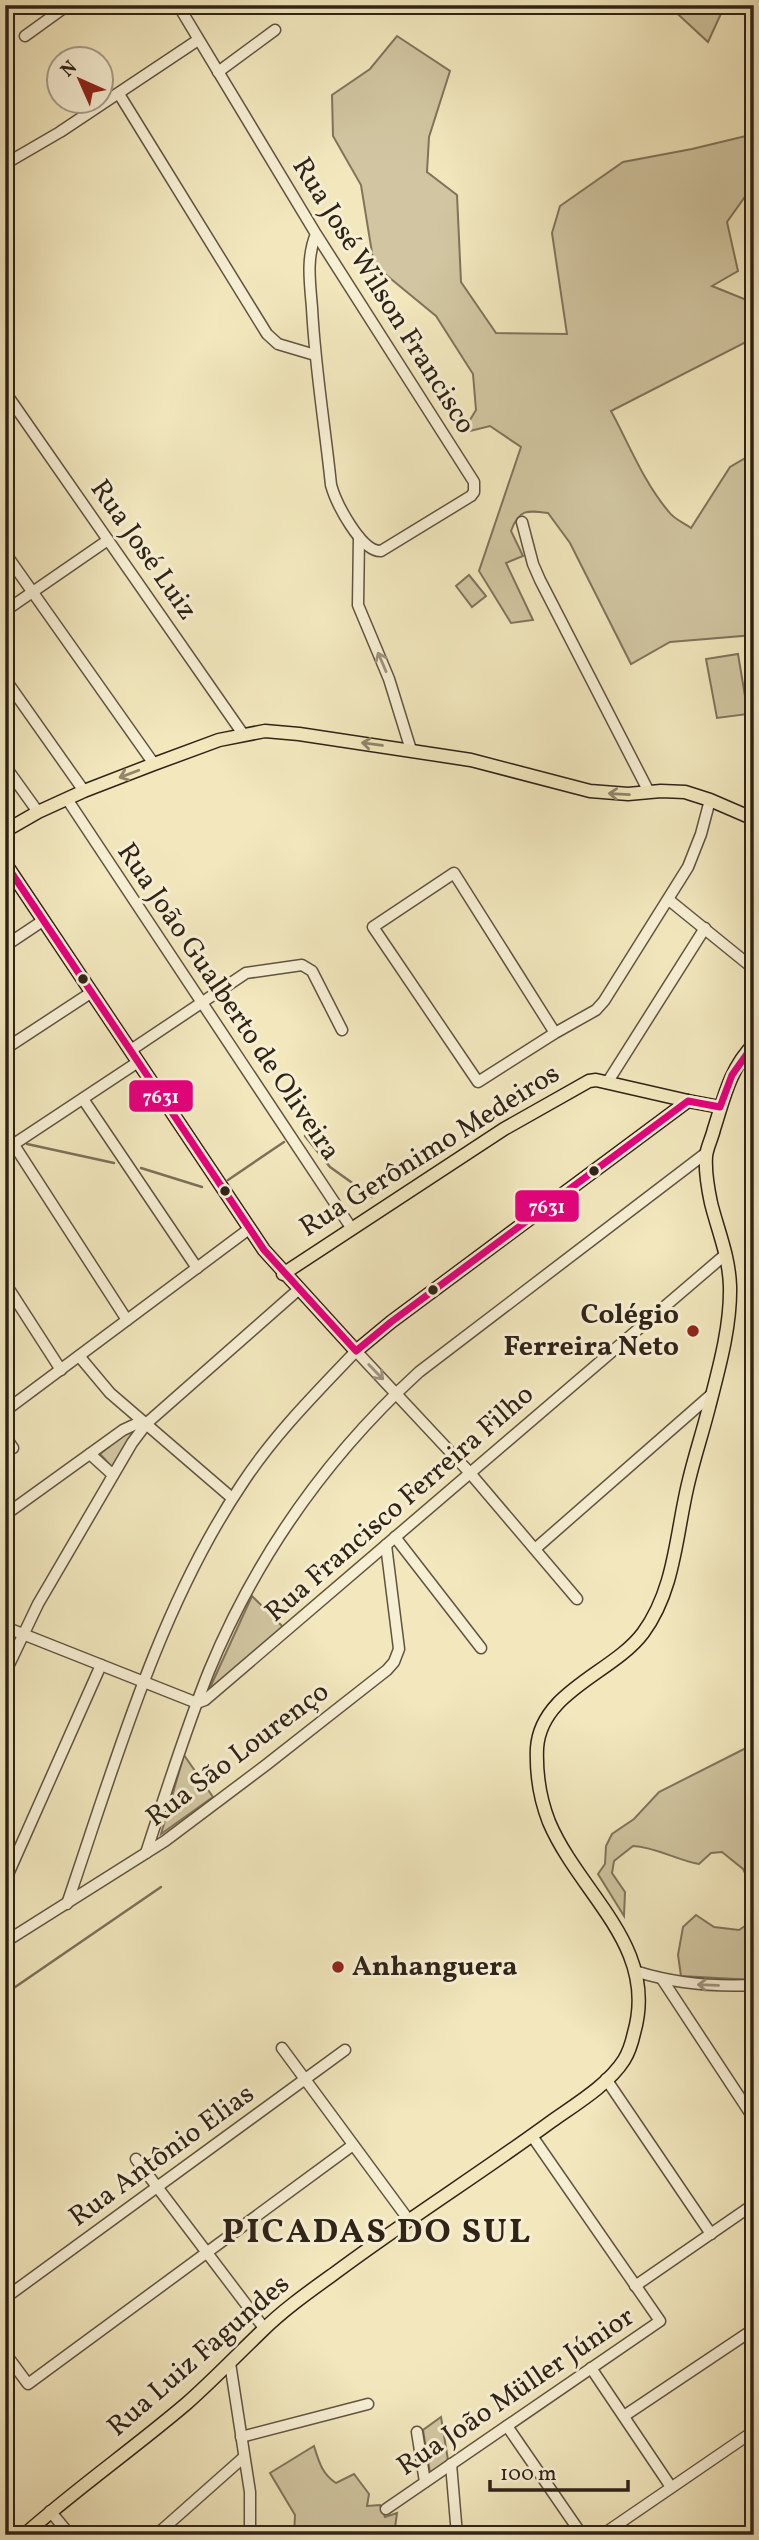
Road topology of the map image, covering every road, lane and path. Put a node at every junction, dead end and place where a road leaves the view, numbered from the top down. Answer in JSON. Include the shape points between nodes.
{"nodes":[{"id":1,"x":68,"y":5,"type":"edge"},
{"id":2,"x":178,"y":5,"type":"edge"},
{"id":3,"x":275,"y":30,"type":"dead end"},
{"id":4,"x":25,"y":36,"type":"dead end"},
{"id":5,"x":198,"y":40,"type":"junction"},
{"id":6,"x":218,"y":72,"type":"junction"},
{"id":7,"x":119,"y":94,"type":"junction"},
{"id":8,"x":5,"y":164,"type":"edge"},
{"id":9,"x":316,"y":234,"type":"junction"},
{"id":10,"x":314,"y":355,"type":"junction"},
{"id":11,"x":5,"y":392,"type":"edge"},
{"id":12,"x":522,"y":522,"type":"dead end"},
{"id":13,"x":359,"y":537,"type":"junction"},
{"id":14,"x":108,"y":540,"type":"junction"},
{"id":15,"x":5,"y":553,"type":"edge"},
{"id":16,"x":33,"y":592,"type":"junction"},
{"id":17,"x":5,"y":611,"type":"edge"},
{"id":18,"x":5,"y":679,"type":"edge"},
{"id":19,"x":243,"y":734,"type":"junction"},
{"id":20,"x":411,"y":750,"type":"junction"},
{"id":21,"x":154,"y":764,"type":"junction"},
{"id":22,"x":5,"y":766,"type":"edge"},
{"id":23,"x":84,"y":791,"type":"junction"},
{"id":24,"x":649,"y":792,"type":"junction"},
{"id":25,"x":67,"y":799,"type":"junction"},
{"id":26,"x":710,"y":800,"type":"junction"},
{"id":27,"x":38,"y":812,"type":"junction"},
{"id":28,"x":754,"y":819,"type":"edge"},
{"id":29,"x":5,"y":831,"type":"edge"},
{"id":30,"x":5,"y":863,"type":"edge"},
{"id":31,"x":669,"y":900,"type":"junction"},
{"id":32,"x":44,"y":920,"type":"junction"},
{"id":33,"x":705,"y":928,"type":"junction"},
{"id":34,"x":5,"y":946,"type":"edge"},
{"id":35,"x":754,"y":969,"type":"edge"},
{"id":36,"x":92,"y":992,"type":"junction"},
{"id":37,"x":200,"y":1004,"type":"junction"},
{"id":38,"x":342,"y":1030,"type":"dead end"},
{"id":39,"x":555,"y":1033,"type":"junction"},
{"id":40,"x":754,"y":1044,"type":"edge"},
{"id":41,"x":5,"y":1049,"type":"edge"},
{"id":42,"x":135,"y":1056,"type":"junction"},
{"id":43,"x":607,"y":1083,"type":"junction"},
{"id":44,"x":83,"y":1099,"type":"junction"},
{"id":45,"x":688,"y":1101,"type":"junction"},
{"id":46,"x":720,"y":1107,"type":"junction"},
{"id":47,"x":5,"y":1131,"type":"edge"},
{"id":48,"x":10,"y":1147,"type":"edge"},
{"id":49,"x":706,"y":1153,"type":"junction"},
{"id":50,"x":249,"y":1229,"type":"junction"},
{"id":51,"x":352,"y":1229,"type":"junction"},
{"id":52,"x":726,"y":1254,"type":"junction"},
{"id":53,"x":197,"y":1268,"type":"junction"},
{"id":54,"x":283,"y":1274,"type":"junction"},
{"id":55,"x":5,"y":1283,"type":"edge"},
{"id":56,"x":298,"y":1290,"type":"junction"},
{"id":57,"x":127,"y":1320,"type":"junction"},
{"id":58,"x":356,"y":1351,"type":"junction"},
{"id":59,"x":79,"y":1356,"type":"junction"},
{"id":60,"x":61,"y":1370,"type":"junction"},
{"id":61,"x":396,"y":1393,"type":"junction"},
{"id":62,"x":712,"y":1394,"type":"junction"},
{"id":63,"x":5,"y":1411,"type":"edge"},
{"id":64,"x":148,"y":1423,"type":"junction"},
{"id":65,"x":5,"y":1436,"type":"edge"},
{"id":66,"x":13,"y":1448,"type":"dead end"},
{"id":67,"x":90,"y":1454,"type":"junction"},
{"id":68,"x":470,"y":1473,"type":"junction"},
{"id":69,"x":113,"y":1475,"type":"junction"},
{"id":70,"x":232,"y":1498,"type":"junction"},
{"id":71,"x":5,"y":1515,"type":"edge"},
{"id":72,"x":395,"y":1537,"type":"junction"},
{"id":73,"x":386,"y":1545,"type":"junction"},
{"id":74,"x":535,"y":1549,"type":"junction"},
{"id":75,"x":577,"y":1600,"type":"dead end"},
{"id":76,"x":5,"y":1627,"type":"edge"},
{"id":77,"x":22,"y":1634,"type":"junction"},
{"id":78,"x":481,"y":1648,"type":"dead end"},
{"id":79,"x":102,"y":1665,"type":"junction"},
{"id":80,"x":5,"y":1673,"type":"edge"},
{"id":81,"x":144,"y":1683,"type":"junction"},
{"id":82,"x":197,"y":1703,"type":"junction"},
{"id":83,"x":146,"y":1853,"type":"junction"},
{"id":84,"x":5,"y":1881,"type":"edge"},
{"id":85,"x":66,"y":1904,"type":"junction"},
{"id":86,"x":5,"y":1942,"type":"edge"},
{"id":87,"x":638,"y":1972,"type":"junction"},
{"id":88,"x":662,"y":1979,"type":"junction"},
{"id":89,"x":754,"y":1985,"type":"edge"},
{"id":90,"x":282,"y":2048,"type":"dead end"},
{"id":91,"x":345,"y":2050,"type":"dead end"},
{"id":92,"x":305,"y":2079,"type":"junction"},
{"id":93,"x":606,"y":2079,"type":"junction"},
{"id":94,"x":754,"y":2119,"type":"edge"},
{"id":95,"x":532,"y":2136,"type":"junction"},
{"id":96,"x":354,"y":2145,"type":"junction"},
{"id":97,"x":136,"y":2160,"type":"dead end"},
{"id":98,"x":157,"y":2188,"type":"junction"},
{"id":99,"x":754,"y":2204,"type":"edge"},
{"id":100,"x":408,"y":2219,"type":"junction"},
{"id":101,"x":711,"y":2234,"type":"junction"},
{"id":102,"x":206,"y":2253,"type":"junction"},
{"id":103,"x":635,"y":2286,"type":"junction"},
{"id":104,"x":5,"y":2298,"type":"edge"},
{"id":105,"x":264,"y":2328,"type":"junction"},
{"id":106,"x":754,"y":2329,"type":"edge"},
{"id":107,"x":5,"y":2353,"type":"edge"},
{"id":108,"x":230,"y":2363,"type":"junction"},
{"id":109,"x":591,"y":2368,"type":"junction"},
{"id":110,"x":368,"y":2404,"type":"dead end"},
{"id":111,"x":624,"y":2416,"type":"junction"},
{"id":112,"x":507,"y":2426,"type":"junction"},
{"id":113,"x":754,"y":2431,"type":"edge"},
{"id":114,"x":416,"y":2432,"type":"dead end"},
{"id":115,"x":241,"y":2437,"type":"junction"},
{"id":116,"x":244,"y":2457,"type":"junction"},
{"id":117,"x":451,"y":2464,"type":"junction"},
{"id":118,"x":425,"y":2482,"type":"junction"},
{"id":119,"x":671,"y":2487,"type":"junction"},
{"id":120,"x":386,"y":2509,"type":"dead end"},
{"id":121,"x":50,"y":2511,"type":"junction"},
{"id":122,"x":24,"y":2535,"type":"edge"},
{"id":123,"x":70,"y":2535,"type":"edge"},
{"id":124,"x":156,"y":2535,"type":"edge"},
{"id":125,"x":250,"y":2535,"type":"edge"},
{"id":126,"x":457,"y":2535,"type":"edge"},
{"id":127,"x":582,"y":2535,"type":"edge"},
{"id":128,"x":602,"y":2535,"type":"edge"}],
"edges":[{"from":1,"to":4,"type":"street"},
{"from":2,"to":5,"type":"street","name":"Rua José Wilson Francisco"},
{"from":3,"to":6,"type":"street"},
{"from":5,"to":6,"type":"street","name":"Rua José Wilson Francisco"},
{"from":5,"to":7,"type":"street"},
{"from":6,"to":9,"type":"street","name":"Rua José Wilson Francisco"},
{"from":7,"to":8,"type":"street"},
{"from":7,"to":10,"type":"street","via":[[267,334],[278,344]]},
{"from":9,"to":10,"type":"street","via":[[310,260]]},
{"from":9,"to":13,"type":"street","name":"Rua José Wilson Francisco","via":[[475,487],[471,496],[389,548],[375,552]]},
{"from":10,"to":13,"type":"street","via":[[331,485]]},
{"from":11,"to":14,"type":"street","name":"Rua José Luiz"},
{"from":12,"to":24,"type":"street","via":[[540,580]]},
{"from":20,"to":13,"type":"street","one_way":true,"via":[[389,679],[358,605]]},
{"from":14,"to":16,"type":"street"},
{"from":14,"to":19,"type":"street","name":"Rua José Luiz"},
{"from":15,"to":16,"type":"street"},
{"from":16,"to":17,"type":"street"},
{"from":16,"to":21,"type":"street"},
{"from":18,"to":23,"type":"street"},
{"from":20,"to":19,"type":"main road","one_way":true,"via":[[275,731]]},
{"from":19,"to":21,"type":"main road"},
{"from":24,"to":20,"type":"main road","one_way":true,"via":[[580,789],[471,760]]},
{"from":21,"to":23,"type":"main road","one_way":true},
{"from":22,"to":27,"type":"street"},
{"from":23,"to":25,"type":"main road"},
{"from":24,"to":26,"type":"main road","via":[[685,792]]},
{"from":25,"to":27,"type":"main road"},
{"from":25,"to":37,"type":"street","name":"Rua João Gualberto de Oliveira"},
{"from":26,"to":28,"type":"main road"},
{"from":26,"to":31,"type":"street","via":[[695,851]]},
{"from":27,"to":29,"type":"main road"},
{"from":30,"to":32,"type":"main road"},
{"from":31,"to":33,"type":"street"},
{"from":31,"to":39,"type":"street","via":[[604,1001]]},
{"from":32,"to":34,"type":"street"},
{"from":32,"to":36,"type":"main road"},
{"from":33,"to":35,"type":"street"},
{"from":33,"to":43,"type":"street"},
{"from":36,"to":41,"type":"street"},
{"from":36,"to":42,"type":"main road"},
{"from":37,"to":38,"type":"street","via":[[246,973],[302,965],[312,971]]},
{"from":37,"to":42,"type":"street"},
{"from":37,"to":51,"type":"street","name":"Rua João Gualberto de Oliveira"},
{"from":39,"to":39,"type":"street","via":[[454,873],[373,926],[478,1082]]},
{"from":40,"to":46,"type":"main road","name":"Rua Luiz Fagundes","via":[[732,1075]]},
{"from":42,"to":44,"type":"street"},
{"from":42,"to":50,"type":"main road"},
{"from":43,"to":45,"type":"main road","name":"Rua Gerônimo Medeiros"},
{"from":43,"to":51,"type":"main road","name":"Rua Gerônimo Medeiros","via":[[580,1084]]},
{"from":44,"to":48,"type":"street"},
{"from":44,"to":53,"type":"street"},
{"from":45,"to":46,"type":"main road","name":"Rua Gerônimo Medeiros"},
{"from":45,"to":58,"type":"main road"},
{"from":46,"to":49,"type":"main road","name":"Rua Luiz Fagundes"},
{"from":47,"to":48,"type":"street"},
{"from":48,"to":57,"type":"street"},
{"from":49,"to":52,"type":"main road","name":"Rua Luiz Fagundes","via":[[711,1202]]},
{"from":49,"to":61,"type":"street"},
{"from":50,"to":53,"type":"street"},
{"from":50,"to":54,"type":"main road"},
{"from":51,"to":54,"type":"main road","name":"Rua Gerônimo Medeiros"},
{"from":52,"to":62,"type":"main road","name":"Rua Luiz Fagundes","via":[[726,1334]]},
{"from":52,"to":68,"type":"street","name":"Rua Francisco Ferreira Filho"},
{"from":53,"to":57,"type":"street"},
{"from":54,"to":56,"type":"main road"},
{"from":55,"to":60,"type":"street"},
{"from":56,"to":58,"type":"main road"},
{"from":56,"to":64,"type":"street"},
{"from":57,"to":59,"type":"street"},
{"from":58,"to":61,"type":"street","one_way":true},
{"from":58,"to":70,"type":"street","via":[[276,1437]]},
{"from":59,"to":60,"type":"street"},
{"from":59,"to":64,"type":"street","via":[[110,1393]]},
{"from":60,"to":63,"type":"street"},
{"from":61,"to":68,"type":"street"},
{"from":61,"to":82,"type":"street","via":[[322,1474],[294,1513],[236,1614]]},
{"from":62,"to":74,"type":"street"},
{"from":62,"to":87,"type":"main road","name":"Rua Luiz Fagundes","via":[[668,1581],[654,1615],[617,1659],[560,1702],[538,1738],[538,1777],[548,1819],[627,1945]]},
{"from":64,"to":67,"type":"street","via":[[130,1426]]},
{"from":64,"to":69,"type":"street"},
{"from":64,"to":70,"type":"street"},
{"from":65,"to":66,"type":"street"},
{"from":67,"to":69,"type":"street"},
{"from":67,"to":71,"type":"street"},
{"from":68,"to":72,"type":"street","name":"Rua Francisco Ferreira Filho"},
{"from":68,"to":74,"type":"street"},
{"from":69,"to":77,"type":"street"},
{"from":70,"to":81,"type":"street","via":[[181,1595]]},
{"from":72,"to":73,"type":"street","name":"Rua Francisco Ferreira Filho"},
{"from":72,"to":78,"type":"street"},
{"from":73,"to":82,"type":"street","name":"Rua Francisco Ferreira Filho","via":[[212,1696]]},
{"from":73,"to":83,"type":"street","name":"Rua São Lourenço","via":[[399,1649],[394,1662],[257,1772]]},
{"from":74,"to":75,"type":"street"},
{"from":76,"to":77,"type":"street"},
{"from":77,"to":79,"type":"street"},
{"from":77,"to":80,"type":"street"},
{"from":79,"to":81,"type":"street"},
{"from":79,"to":84,"type":"street"},
{"from":81,"to":82,"type":"street"},
{"from":81,"to":85,"type":"street"},
{"from":82,"to":83,"type":"street"},
{"from":83,"to":85,"type":"street","name":"Rua São Lourenço"},
{"from":85,"to":86,"type":"street","name":"Rua São Lourenço"},
{"from":87,"to":88,"type":"street"},
{"from":87,"to":93,"type":"main road","name":"Rua Luiz Fagundes","via":[[639,2016],[632,2041],[625,2059]]},
{"from":89,"to":88,"type":"street","one_way":true,"via":[[698,1985]]},
{"from":88,"to":94,"type":"street"},
{"from":90,"to":92,"type":"street"},
{"from":91,"to":92,"type":"street","name":"Rua Antônio Elias"},
{"from":92,"to":96,"type":"street"},
{"from":92,"to":98,"type":"street","name":"Rua Antônio Elias"},
{"from":93,"to":95,"type":"main road","name":"Rua Luiz Fagundes"},
{"from":93,"to":101,"type":"street"},
{"from":95,"to":100,"type":"main road","name":"Rua Luiz Fagundes"},
{"from":95,"to":103,"type":"street","name":"Rua João Müller Júnior"},
{"from":96,"to":100,"type":"street"},
{"from":96,"to":102,"type":"street"},
{"from":97,"to":98,"type":"street"},
{"from":98,"to":102,"type":"street"},
{"from":98,"to":104,"type":"street","name":"Rua Antônio Elias"},
{"from":99,"to":101,"type":"street"},
{"from":100,"to":105,"type":"main road","name":"Rua Luiz Fagundes"},
{"from":101,"to":103,"type":"street"},
{"from":102,"to":105,"type":"street"},
{"from":102,"to":107,"type":"street","via":[[28,2384]]},
{"from":103,"to":109,"type":"street","name":"Rua João Müller Júnior","via":[[660,2321]]},
{"from":105,"to":108,"type":"main road","name":"Rua Luiz Fagundes"},
{"from":106,"to":111,"type":"street"},
{"from":108,"to":115,"type":"street"},
{"from":108,"to":121,"type":"main road","name":"Rua Luiz Fagundes","via":[[181,2408]]},
{"from":109,"to":111,"type":"street"},
{"from":109,"to":112,"type":"street","name":"Rua João Müller Júnior"},
{"from":110,"to":115,"type":"street"},
{"from":111,"to":119,"type":"street"},
{"from":112,"to":117,"type":"street","name":"Rua João Müller Júnior"},
{"from":112,"to":127,"type":"street"},
{"from":113,"to":119,"type":"street"},
{"from":114,"to":118,"type":"street"},
{"from":115,"to":116,"type":"street"},
{"from":116,"to":124,"type":"street"},
{"from":116,"to":125,"type":"street"},
{"from":117,"to":118,"type":"street","name":"Rua João Müller Júnior"},
{"from":117,"to":126,"type":"street"},
{"from":118,"to":120,"type":"street","name":"Rua João Müller Júnior"},
{"from":119,"to":128,"type":"street"},
{"from":121,"to":122,"type":"main road","name":"Rua Luiz Fagundes"},
{"from":121,"to":123,"type":"street"}]}
